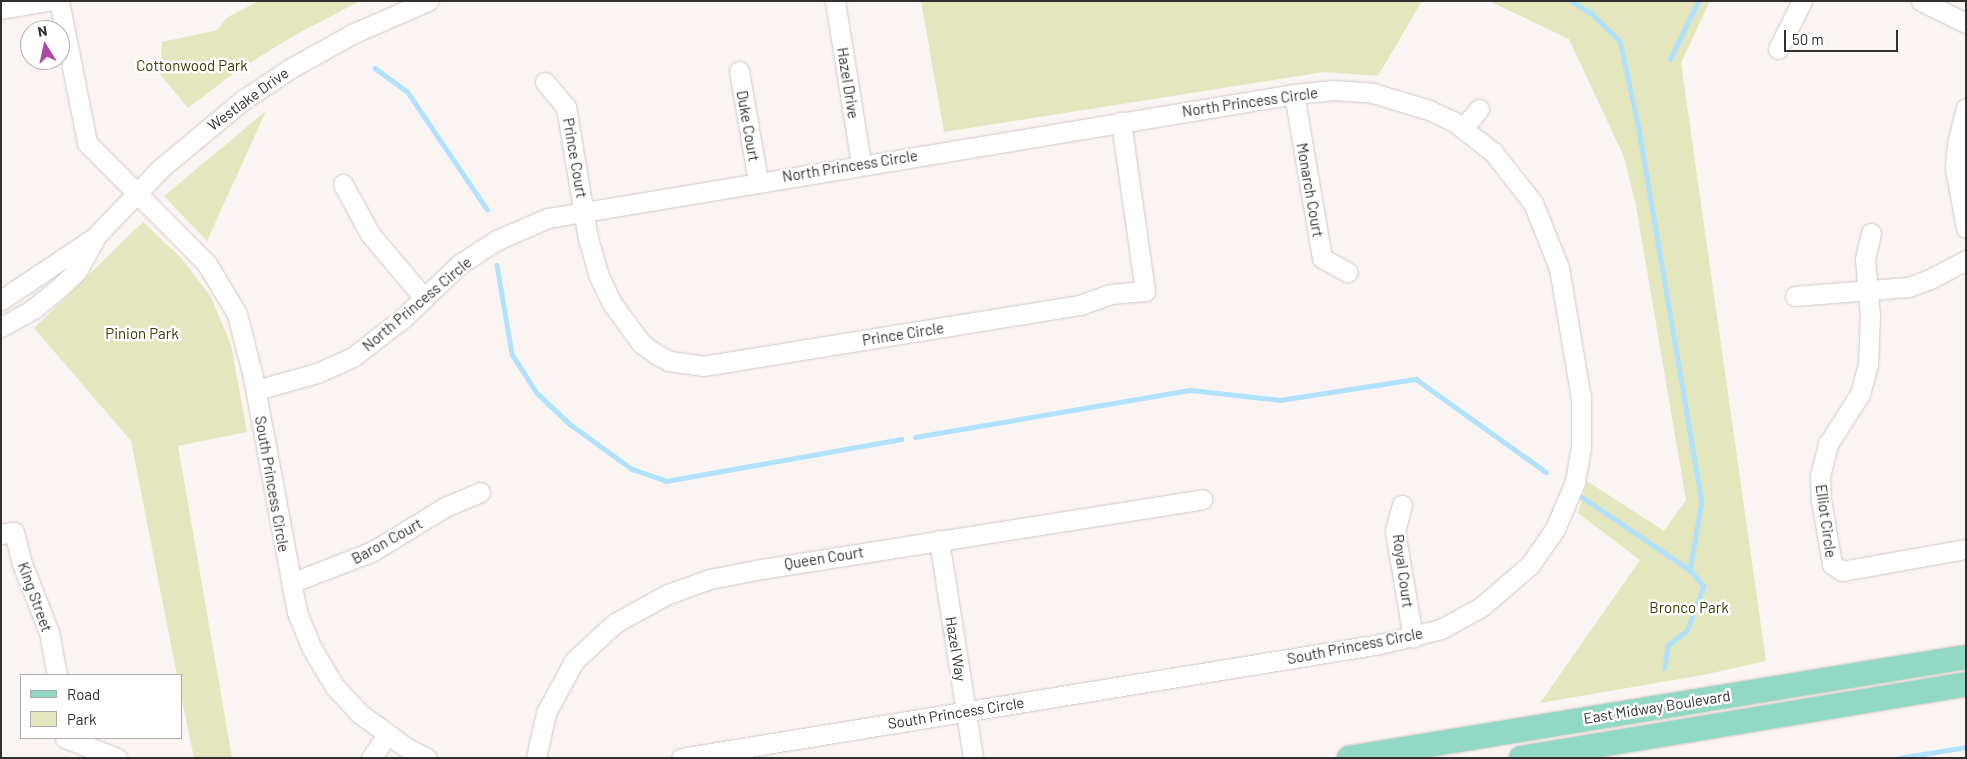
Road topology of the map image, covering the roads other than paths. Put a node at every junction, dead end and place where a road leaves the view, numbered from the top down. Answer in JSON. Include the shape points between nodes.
{"nodes":[{"id":1,"x":47,"y":1,"type":"edge"},
{"id":2,"x":59,"y":1,"type":"edge"},
{"id":3,"x":428,"y":1,"type":"edge"},
{"id":4,"x":835,"y":1,"type":"edge"},
{"id":5,"x":1802,"y":1,"type":"edge"},
{"id":6,"x":1921,"y":1,"type":"edge"},
{"id":7,"x":1,"y":9,"type":"edge"},
{"id":8,"x":1966,"y":23,"type":"edge"},
{"id":9,"x":1778,"y":50,"type":"dead end"},
{"id":10,"x":739,"y":71,"type":"dead end"},
{"id":11,"x":545,"y":82,"type":"dead end"},
{"id":12,"x":1294,"y":94,"type":"junction"},
{"id":13,"x":1966,"y":108,"type":"edge"},
{"id":14,"x":1479,"y":109,"type":"dead end"},
{"id":15,"x":1121,"y":122,"type":"junction"},
{"id":16,"x":1463,"y":128,"type":"junction"},
{"id":17,"x":861,"y":164,"type":"junction"},
{"id":18,"x":758,"y":181,"type":"junction"},
{"id":19,"x":343,"y":184,"type":"dead end"},
{"id":20,"x":136,"y":194,"type":"junction"},
{"id":21,"x":584,"y":210,"type":"junction"},
{"id":22,"x":1966,"y":228,"type":"edge"},
{"id":23,"x":1871,"y":233,"type":"dead end"},
{"id":24,"x":95,"y":237,"type":"junction"},
{"id":25,"x":1966,"y":260,"type":"edge"},
{"id":26,"x":1347,"y":272,"type":"dead end"},
{"id":27,"x":1868,"y":291,"type":"junction"},
{"id":28,"x":1795,"y":296,"type":"dead end"},
{"id":29,"x":424,"y":298,"type":"junction"},
{"id":30,"x":1,"y":300,"type":"edge"},
{"id":31,"x":1,"y":327,"type":"edge"},
{"id":32,"x":256,"y":390,"type":"junction"},
{"id":33,"x":480,"y":492,"type":"dead end"},
{"id":34,"x":1202,"y":499,"type":"dead end"},
{"id":35,"x":1402,"y":505,"type":"dead end"},
{"id":36,"x":1,"y":534,"type":"edge"},
{"id":37,"x":939,"y":540,"type":"junction"},
{"id":38,"x":1966,"y":549,"type":"edge"},
{"id":39,"x":291,"y":583,"type":"junction"},
{"id":40,"x":1413,"y":637,"type":"junction"},
{"id":41,"x":1966,"y":657,"type":"edge"},
{"id":42,"x":58,"y":674,"type":"edge"},
{"id":43,"x":1966,"y":684,"type":"edge"},
{"id":44,"x":966,"y":712,"type":"junction"},
{"id":45,"x":387,"y":735,"type":"junction"},
{"id":46,"x":68,"y":739,"type":"edge"},
{"id":47,"x":117,"y":758,"type":"edge"},
{"id":48,"x":371,"y":758,"type":"edge"},
{"id":49,"x":427,"y":758,"type":"edge"},
{"id":50,"x":536,"y":758,"type":"edge"},
{"id":51,"x":682,"y":758,"type":"edge"},
{"id":52,"x":973,"y":758,"type":"edge"},
{"id":53,"x":1349,"y":758,"type":"edge"},
{"id":54,"x":1521,"y":758,"type":"edge"}],
"edges":[{"from":1,"to":7,"type":"street"},
{"from":2,"to":20,"type":"street","name":"South Princess Circle","via":[[87,143]]},
{"from":3,"to":20,"type":"street","name":"Westlake Drive","via":[[352,34],[291,68],[214,122]]},
{"from":4,"to":17,"type":"street","name":"Hazel Drive"},
{"from":5,"to":9,"type":"street"},
{"from":6,"to":8,"type":"street"},
{"from":10,"to":18,"type":"street","name":"Duke Court"},
{"from":11,"to":21,"type":"street","name":"Prince Court","via":[[566,107]]},
{"from":12,"to":15,"type":"street","name":"North Princess Circle"},
{"from":12,"to":16,"type":"street","name":"North Princess Circle","via":[[1334,90],[1372,93],[1405,101]]},
{"from":12,"to":26,"type":"street","name":"Monarch Court","via":[[1322,258]]},
{"from":13,"to":22,"type":"street","via":[[1957,143],[1955,168]]},
{"from":14,"to":16,"type":"street"},
{"from":15,"to":17,"type":"street","name":"North Princess Circle"},
{"from":15,"to":21,"type":"street","name":"Prince Circle","via":[[1145,291],[1106,295],[1080,305],[703,366],[669,361],[641,343],[611,302],[598,274]]},
{"from":16,"to":40,"type":"street","name":"South Princess Circle","via":[[1493,152],[1515,177],[1546,230],[1559,268],[1578,380],[1581,447],[1575,482],[1564,510],[1530,566],[1481,607],[1441,629]]},
{"from":17,"to":18,"type":"street","name":"North Princess Circle"},
{"from":18,"to":21,"type":"street","name":"North Princess Circle"},
{"from":19,"to":29,"type":"street","via":[[370,234]]},
{"from":20,"to":24,"type":"street","name":"Westlake Drive"},
{"from":20,"to":32,"type":"street","name":"South Princess Circle","via":[[198,254],[222,286],[239,322]]},
{"from":21,"to":29,"type":"street","name":"North Princess Circle","via":[[548,218],[497,240],[460,264]]},
{"from":23,"to":27,"type":"street","name":"Elliot Circle","via":[[1865,259]]},
{"from":24,"to":30,"type":"street","name":"Westlake Drive"},
{"from":24,"to":31,"type":"street","name":"Westlake Drive","via":[[77,271],[34,309]]},
{"from":25,"to":27,"type":"street","via":[[1919,284]]},
{"from":27,"to":28,"type":"street"},
{"from":27,"to":38,"type":"street","name":"Elliot Circle","via":[[1868,364],[1860,394],[1828,444],[1820,475],[1820,500],[1832,564],[1842,571]]},
{"from":29,"to":32,"type":"street","name":"North Princess Circle","via":[[353,357],[317,373]]},
{"from":32,"to":39,"type":"street","name":"South Princess Circle"},
{"from":33,"to":39,"type":"street","name":"Baron Court","via":[[445,507],[374,551]]},
{"from":34,"to":37,"type":"street","name":"Queen Court"},
{"from":35,"to":40,"type":"street","name":"Royal Court","via":[[1395,532]]},
{"from":36,"to":42,"type":"street","name":"King Street","via":[[14,532],[21,561],[49,632]]},
{"from":37,"to":44,"type":"street","name":"Hazel Way"},
{"from":37,"to":50,"type":"street","name":"Queen Court","via":[[710,579],[637,609],[601,635],[574,661],[546,713]]},
{"from":39,"to":45,"type":"street","name":"South Princess Circle","via":[[297,612],[320,664],[335,688]]},
{"from":40,"to":44,"type":"street","name":"South Princess Circle"},
{"from":41,"to":53,"type":"main road","name":"East Midway Boulevard"},
{"from":43,"to":54,"type":"main road","name":"East Midway Boulevard"},
{"from":44,"to":51,"type":"street","name":"South Princess Circle"},
{"from":44,"to":52,"type":"street","name":"Hazel Way"},
{"from":45,"to":48,"type":"street"},
{"from":45,"to":49,"type":"street","name":"South Princess Circle"},
{"from":46,"to":47,"type":"street"}]}
